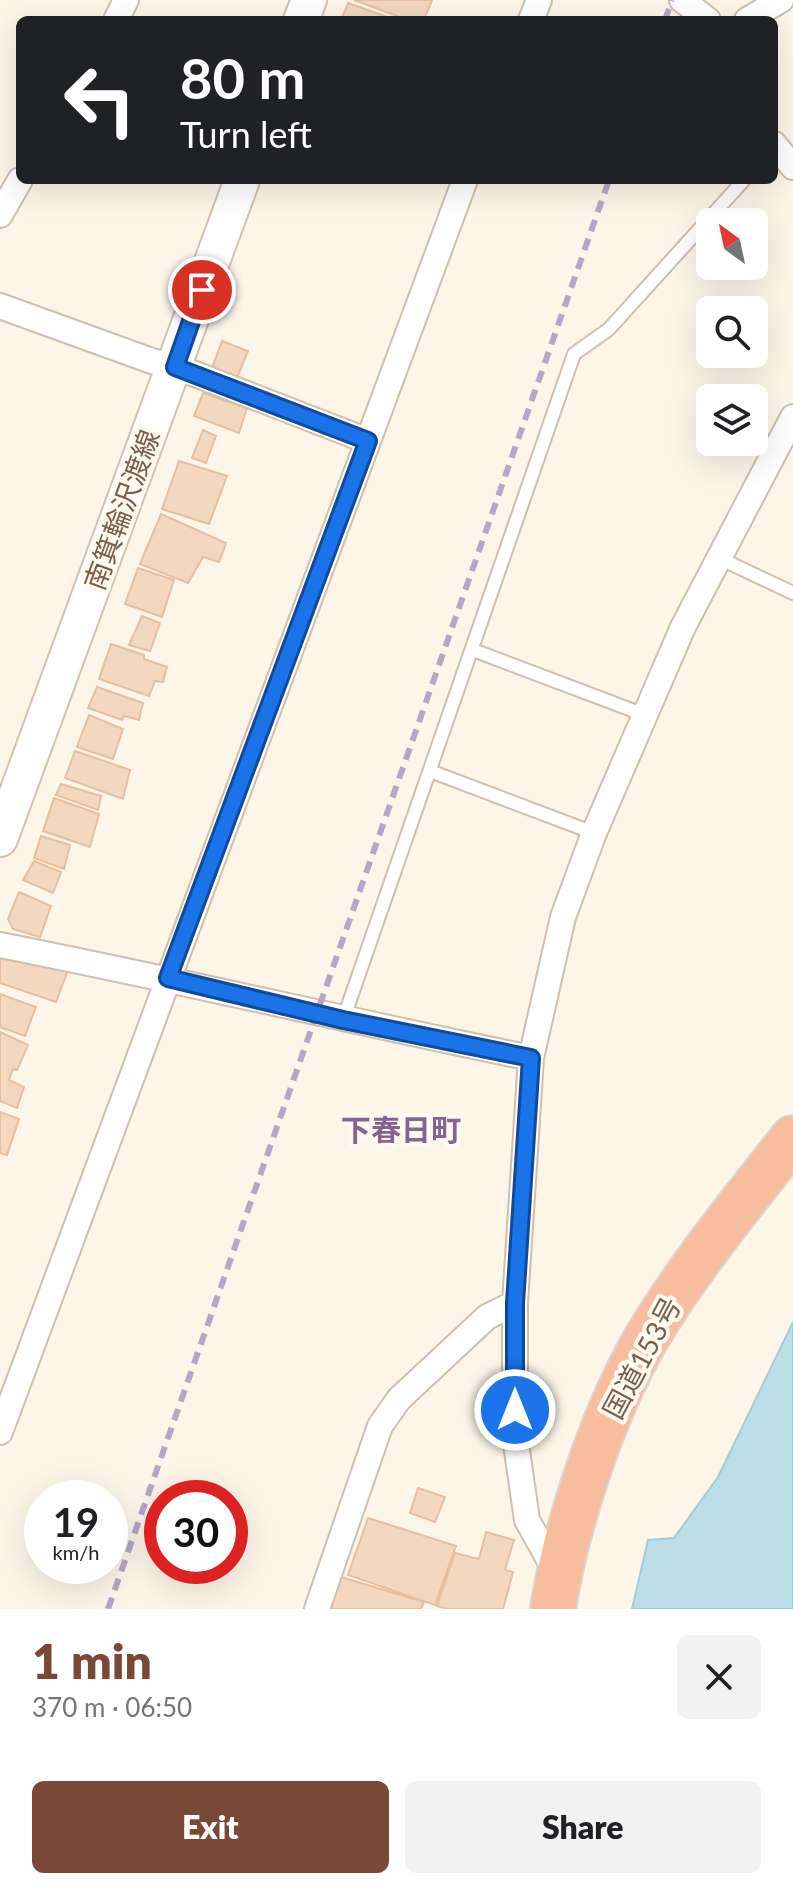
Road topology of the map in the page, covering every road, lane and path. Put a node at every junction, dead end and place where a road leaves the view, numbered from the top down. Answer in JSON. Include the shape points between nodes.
{"nodes":[{"id":1,"x":682,"y":0,"type":"edge"},
{"id":2,"x":781,"y":0,"type":"edge"},
{"id":3,"x":703,"y":16,"type":"edge"},
{"id":4,"x":754,"y":16,"type":"edge"},
{"id":5,"x":778,"y":150,"type":"edge"},
{"id":6,"x":793,"y":167,"type":"edge"},
{"id":7,"x":18,"y":184,"type":"edge"},
{"id":8,"x":241,"y":184,"type":"edge"},
{"id":9,"x":464,"y":184,"type":"edge"},
{"id":10,"x":740,"y":184,"type":"edge"},
{"id":11,"x":0,"y":215,"type":"edge"},
{"id":12,"x":0,"y":306,"type":"edge"},
{"id":13,"x":175,"y":367,"type":"junction"},
{"id":14,"x":793,"y":417,"type":"edge"},
{"id":15,"x":368,"y":441,"type":"junction"},
{"id":16,"x":719,"y":558,"type":"junction"},
{"id":17,"x":793,"y":593,"type":"edge"},
{"id":18,"x":473,"y":650,"type":"junction"},
{"id":19,"x":645,"y":715,"type":"junction"},
{"id":20,"x":430,"y":771,"type":"junction"},
{"id":21,"x":594,"y":833,"type":"junction"},
{"id":22,"x":0,"y":839,"type":"edge"},
{"id":23,"x":0,"y":945,"type":"edge"},
{"id":24,"x":168,"y":978,"type":"junction"},
{"id":25,"x":343,"y":1020,"type":"junction"},
{"id":26,"x":531,"y":1058,"type":"junction"},
{"id":27,"x":793,"y":1138,"type":"edge"},
{"id":28,"x":515,"y":1303,"type":"junction"},
{"id":29,"x":0,"y":1432,"type":"edge"},
{"id":30,"x":556,"y":1593,"type":"edge"},
{"id":31,"x":317,"y":1609,"type":"edge"}],
"edges":[{"from":1,"to":3,"type":"street"},
{"from":2,"to":4,"type":"street"},
{"from":5,"to":6,"type":"street"},
{"from":7,"to":11,"type":"street"},
{"from":8,"to":13,"type":"main road","name":"南箕輪沢渡線"},
{"from":9,"to":15,"type":"street"},
{"from":10,"to":18,"type":"lane","via":[[609,329],[574,354]]},
{"from":12,"to":13,"type":"street"},
{"from":13,"to":15,"type":"street"},
{"from":13,"to":22,"type":"main road","name":"南箕輪沢渡線"},
{"from":14,"to":16,"type":"street"},
{"from":15,"to":24,"type":"street"},
{"from":16,"to":17,"type":"lane"},
{"from":16,"to":19,"type":"street"},
{"from":18,"to":19,"type":"lane"},
{"from":18,"to":20,"type":"lane"},
{"from":19,"to":21,"type":"street"},
{"from":20,"to":21,"type":"lane"},
{"from":20,"to":25,"type":"lane"},
{"from":21,"to":26,"type":"street","via":[[563,917]]},
{"from":23,"to":24,"type":"street"},
{"from":24,"to":25,"type":"street"},
{"from":24,"to":29,"type":"street"},
{"from":25,"to":26,"type":"street"},
{"from":26,"to":28,"type":"street"},
{"from":27,"to":30,"type":"highway","name":"国道153号","via":[[645,1341],[595,1450]]},
{"from":28,"to":30,"type":"street","via":[[515,1437],[527,1520]]},
{"from":28,"to":31,"type":"street","via":[[476,1327],[399,1399],[380,1426]]}]}
